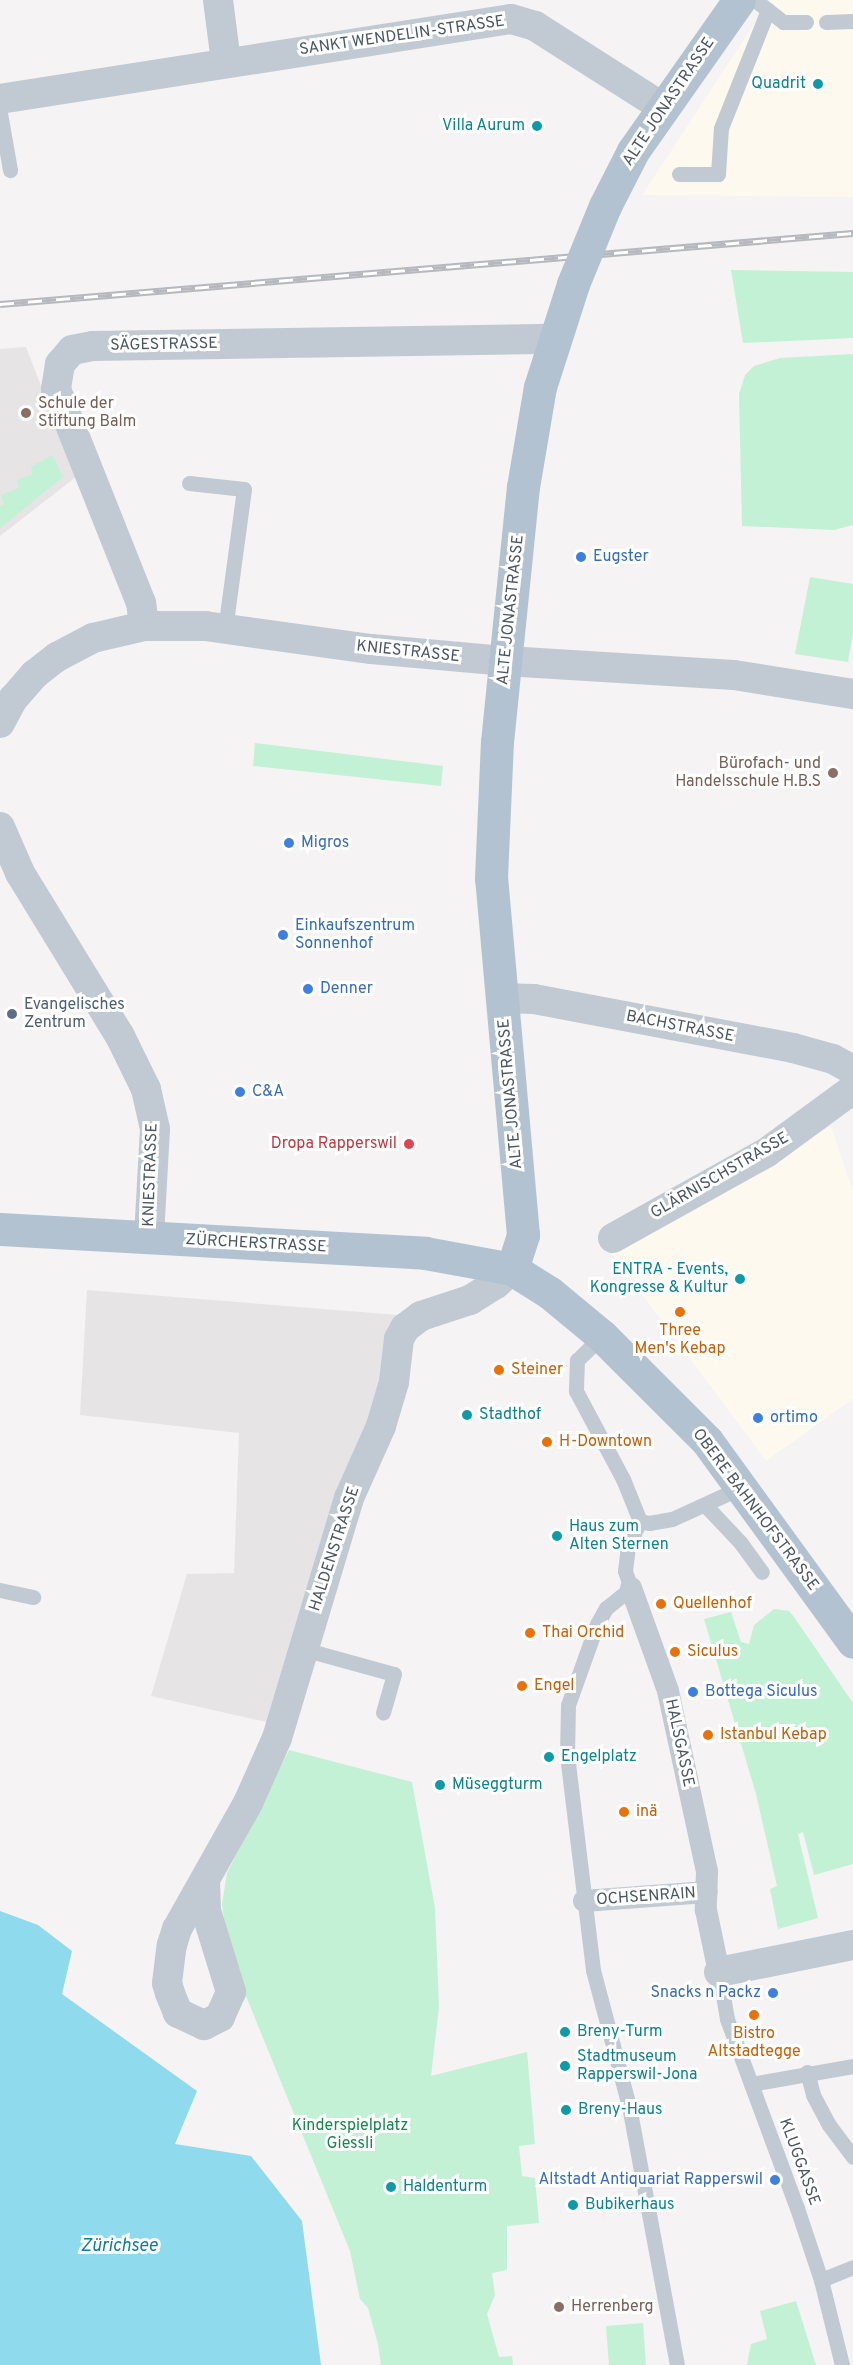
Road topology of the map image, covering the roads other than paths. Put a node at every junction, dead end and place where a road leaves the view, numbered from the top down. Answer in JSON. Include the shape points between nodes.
{"nodes":[{"id":1,"x":218,"y":0,"type":"edge"},
{"id":2,"x":755,"y":0,"type":"edge"},
{"id":3,"x":754,"y":5,"type":"edge"},
{"id":4,"x":853,"y":21,"type":"edge"},
{"id":5,"x":806,"y":22,"type":"dead end"},
{"id":6,"x":826,"y":22,"type":"dead end"},
{"id":7,"x":226,"y":62,"type":"junction"},
{"id":8,"x":0,"y":99,"type":"edge"},
{"id":9,"x":663,"y":107,"type":"junction"},
{"id":10,"x":0,"y":113,"type":"edge"},
{"id":11,"x":10,"y":170,"type":"dead end"},
{"id":12,"x":679,"y":174,"type":"dead end"},
{"id":13,"x":554,"y":339,"type":"junction"},
{"id":14,"x":189,"y":483,"type":"dead end"},
{"id":15,"x":144,"y":626,"type":"junction"},
{"id":16,"x":225,"y":629,"type":"junction"},
{"id":17,"x":506,"y":661,"type":"junction"},
{"id":18,"x":853,"y":694,"type":"edge"},
{"id":19,"x":0,"y":723,"type":"edge"},
{"id":20,"x":0,"y":827,"type":"edge"},
{"id":21,"x":503,"y":998,"type":"junction"},
{"id":22,"x":853,"y":1070,"type":"edge"},
{"id":23,"x":853,"y":1089,"type":"edge"},
{"id":24,"x":0,"y":1228,"type":"edge"},
{"id":25,"x":149,"y":1238,"type":"junction"},
{"id":26,"x":613,"y":1238,"type":"dead end"},
{"id":27,"x":512,"y":1269,"type":"junction"},
{"id":28,"x":602,"y":1336,"type":"junction"},
{"id":29,"x":740,"y":1488,"type":"junction"},
{"id":30,"x":705,"y":1505,"type":"junction"},
{"id":31,"x":640,"y":1521,"type":"junction"},
{"id":32,"x":762,"y":1572,"type":"dead end"},
{"id":33,"x":631,"y":1588,"type":"junction"},
{"id":34,"x":0,"y":1590,"type":"edge"},
{"id":35,"x":33,"y":1597,"type":"dead end"},
{"id":36,"x":853,"y":1642,"type":"edge"},
{"id":37,"x":303,"y":1649,"type":"junction"},
{"id":38,"x":383,"y":1712,"type":"dead end"},
{"id":39,"x":205,"y":1881,"type":"dead end"},
{"id":40,"x":707,"y":1892,"type":"junction"},
{"id":41,"x":585,"y":1901,"type":"junction"},
{"id":42,"x":853,"y":1945,"type":"edge"},
{"id":43,"x":719,"y":1972,"type":"junction"},
{"id":44,"x":853,"y":2066,"type":"edge"},
{"id":45,"x":807,"y":2072,"type":"junction"},
{"id":46,"x":751,"y":2084,"type":"junction"},
{"id":47,"x":853,"y":2157,"type":"edge"},
{"id":48,"x":853,"y":2267,"type":"edge"},
{"id":49,"x":821,"y":2280,"type":"junction"},
{"id":50,"x":678,"y":2365,"type":"edge"},
{"id":51,"x":842,"y":2365,"type":"edge"}],
"edges":[{"from":1,"to":7,"type":"street"},
{"from":2,"to":3,"type":"lane"},
{"from":3,"to":5,"type":"lane","via":[[783,22]]},
{"from":3,"to":9,"type":"main road","name":"ALTE JONASTRASSE"},
{"from":3,"to":12,"type":"lane","via":[[721,128],[718,174]]},
{"from":4,"to":6,"type":"lane"},
{"from":7,"to":8,"type":"street","name":"SANKT WENDELIN-STRASSE"},
{"from":7,"to":9,"type":"street","name":"SANKT WENDELIN-STRASSE","via":[[511,19],[535,26]]},
{"from":9,"to":13,"type":"main road","name":"ALTE JONASTRASSE","bridge":true,"via":[[633,151],[605,206]]},
{"from":10,"to":11,"type":"lane"},
{"from":13,"to":15,"type":"street","name":"SÄGESTRASSE","via":[[93,346],[72,350],[60,364],[56,389],[141,603]]},
{"from":13,"to":17,"type":"main road","name":"ALTE JONASTRASSE","via":[[540,387],[523,487]]},
{"from":14,"to":16,"type":"lane","via":[[244,489]]},
{"from":15,"to":16,"type":"street","name":"KNIESTRASSE"},
{"from":15,"to":19,"type":"street","name":"KNIESTRASSE","via":[[93,638],[57,657],[13,699]]},
{"from":16,"to":17,"type":"street","name":"KNIESTRASSE","via":[[370,649]]},
{"from":17,"to":18,"type":"street","name":"KNIESTRASSE","via":[[734,675]]},
{"from":17,"to":21,"type":"main road","name":"ALTE JONASTRASSE","via":[[497,742],[491,878]]},
{"from":20,"to":25,"type":"street","name":"KNIESTRASSE","via":[[20,873],[125,1044],[146,1089],[155,1129]]},
{"from":21,"to":22,"type":"street","name":"BACHSTRASSE","via":[[534,999],[793,1048],[833,1059]]},
{"from":21,"to":27,"type":"main road","name":"ALTE JONASTRASSE","via":[[523,1235]]},
{"from":23,"to":26,"type":"street","name":"GLÄRNISCHSTRASSE","via":[[766,1153]]},
{"from":24,"to":25,"type":"main road","name":"ZÜRCHERSTRASSE"},
{"from":25,"to":27,"type":"main road","name":"ZÜRCHERSTRASSE","via":[[425,1253]]},
{"from":27,"to":28,"type":"main road","name":"OBERE BAHNHOFSTRASSE","via":[[550,1293]]},
{"from":27,"to":37,"type":"street","name":"HALDENSTRASSE","via":[[471,1299],[420,1316],[401,1332],[394,1382],[381,1426],[349,1498]]},
{"from":28,"to":29,"type":"main road","name":"OBERE BAHNHOFSTRASSE","via":[[707,1441]]},
{"from":28,"to":31,"type":"lane","via":[[577,1360],[576,1391],[623,1479]]},
{"from":29,"to":30,"type":"lane"},
{"from":29,"to":36,"type":"main road","name":"OBERE BAHNHOFSTRASSE"},
{"from":30,"to":31,"type":"lane","via":[[672,1519]]},
{"from":30,"to":32,"type":"lane"},
{"from":31,"to":33,"type":"lane","name":"HALSGASSE","via":[[627,1554],[625,1571]]},
{"from":33,"to":40,"type":"street","name":"HALSGASSE","via":[[668,1691],[707,1872]]},
{"from":33,"to":41,"type":"lane","via":[[606,1608],[597,1624],[568,1705],[567,1755]]},
{"from":34,"to":35,"type":"lane"},
{"from":37,"to":38,"type":"lane","via":[[394,1674]]},
{"from":37,"to":39,"type":"street","name":"HALDENSTRASSE","via":[[277,1738]]},
{"from":40,"to":41,"type":"street","name":"OCHSENRAIN"},
{"from":40,"to":43,"type":"street","name":"HALSGASSE","via":[[706,1910]]},
{"from":41,"to":50,"type":"lane","via":[[593,1970],[629,2106]]},
{"from":42,"to":43,"type":"street"},
{"from":43,"to":46,"type":"lane","name":"KLUGGASSE","via":[[727,2019]]},
{"from":44,"to":45,"type":"lane"},
{"from":45,"to":46,"type":"lane"},
{"from":45,"to":47,"type":"lane","via":[[813,2095],[829,2125]]},
{"from":46,"to":49,"type":"lane","name":"KLUGGASSE"},
{"from":48,"to":49,"type":"lane"},
{"from":49,"to":51,"type":"lane","name":"KLUGGASSE"}]}
